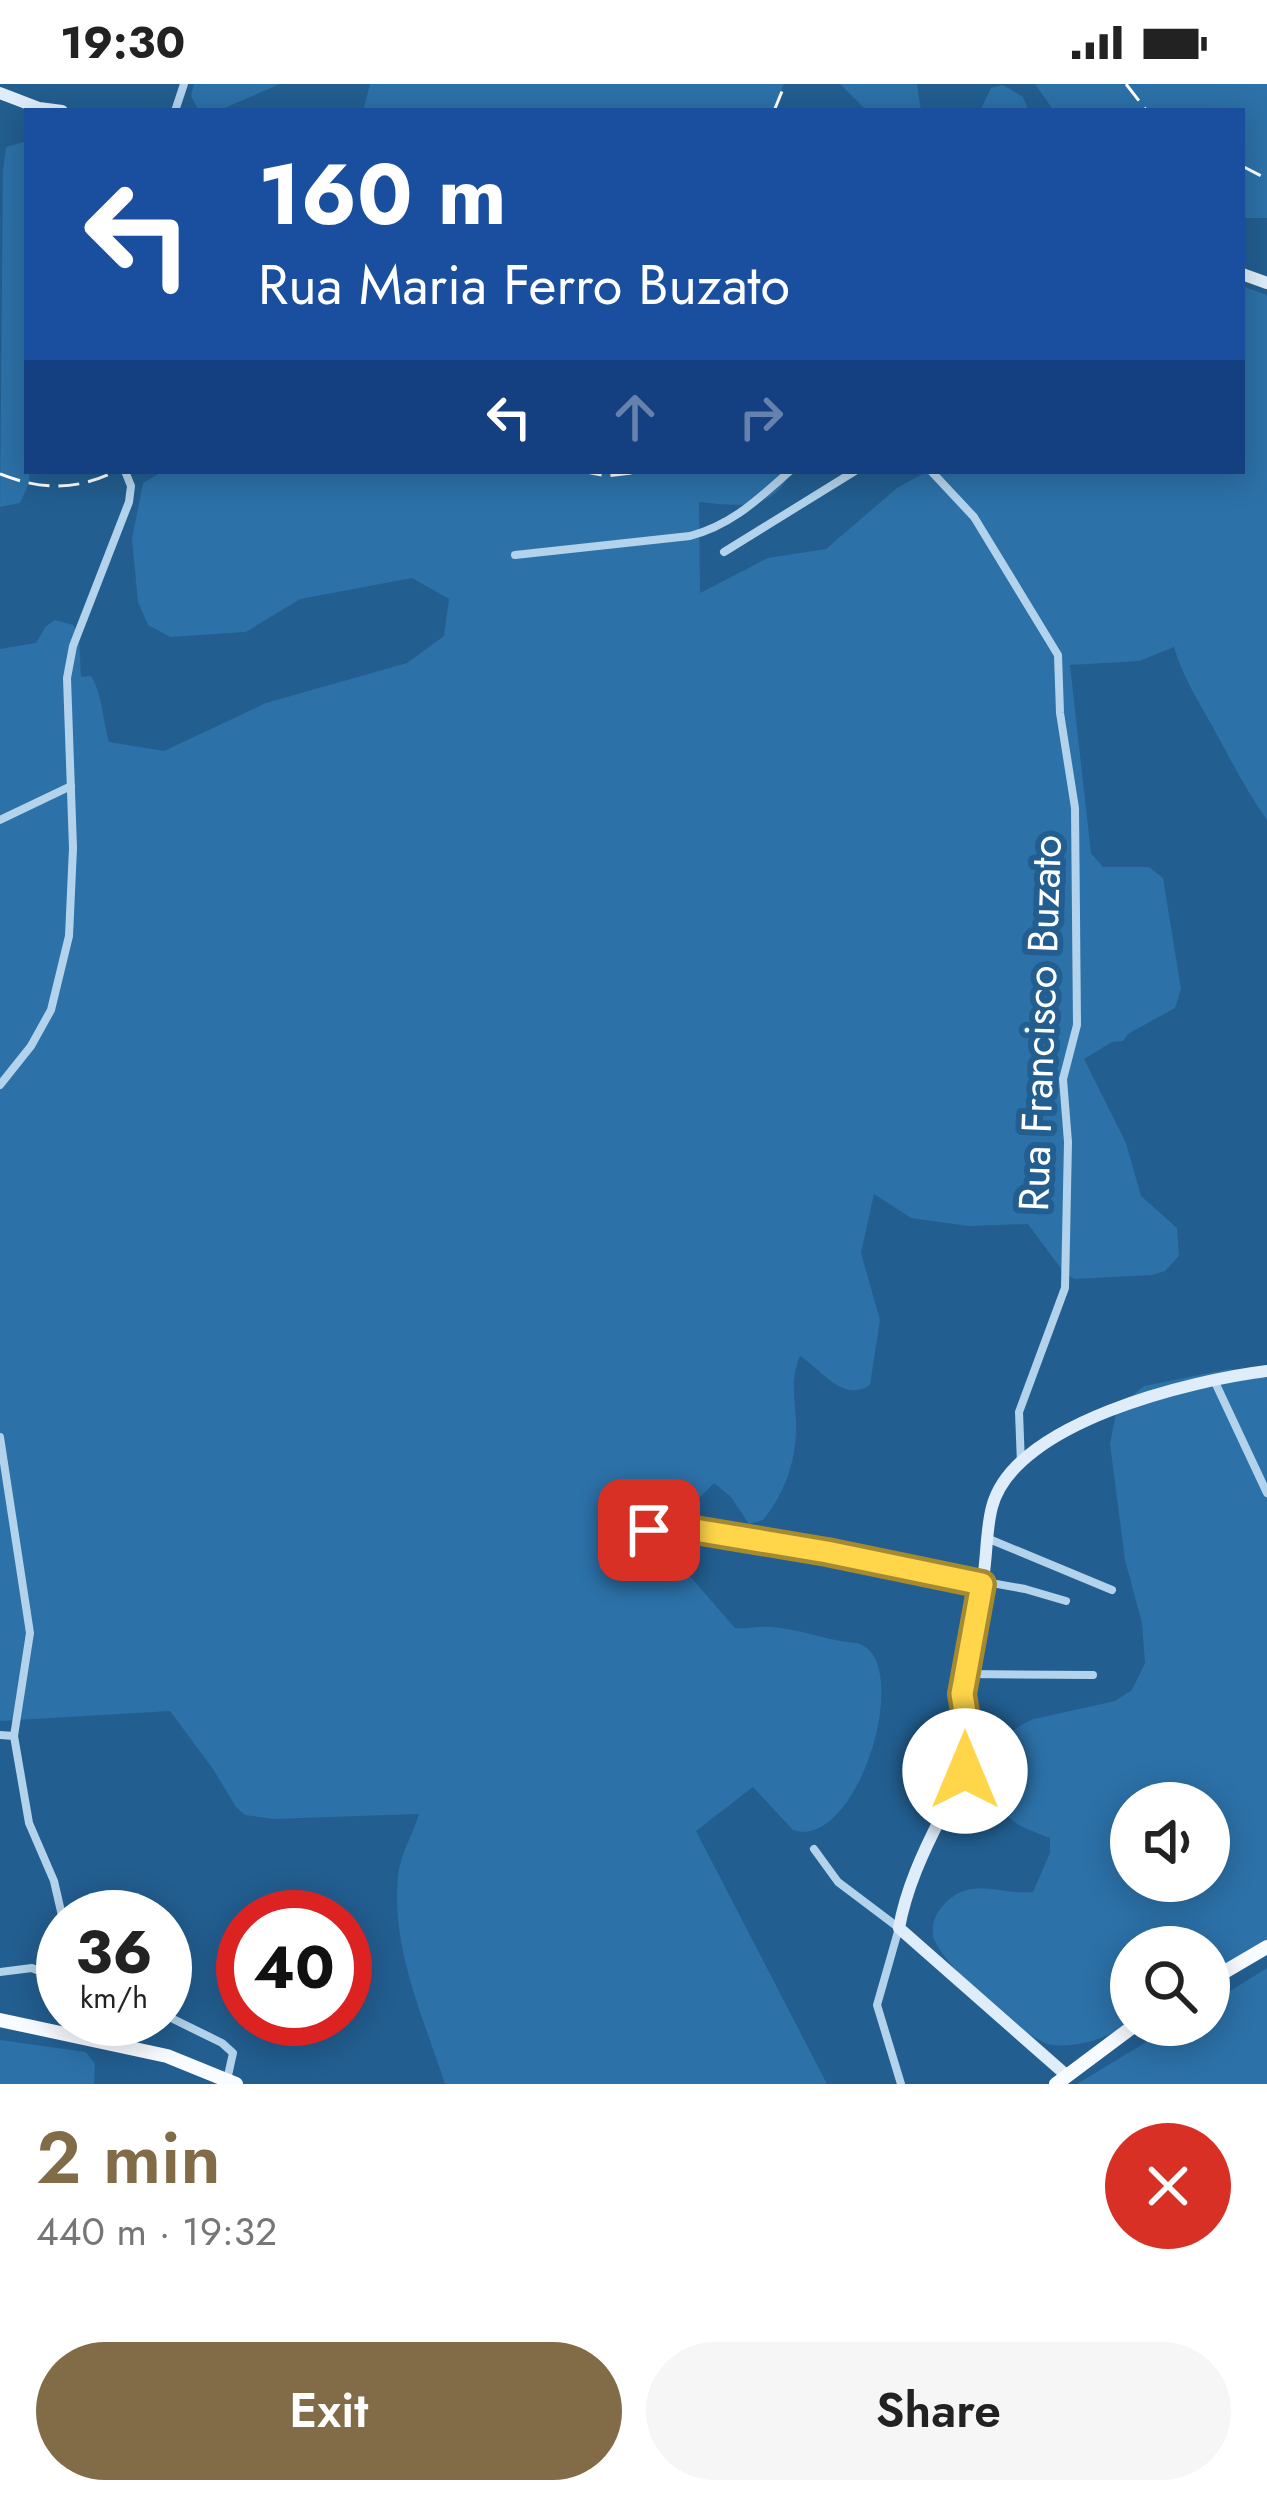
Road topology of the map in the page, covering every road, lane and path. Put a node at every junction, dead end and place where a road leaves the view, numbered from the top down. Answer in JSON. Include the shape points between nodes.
{"nodes":[{"id":1,"x":0,"y":92,"type":"edge"},
{"id":2,"x":37,"y":108,"type":"edge"},
{"id":3,"x":126,"y":474,"type":"edge"},
{"id":4,"x":787,"y":474,"type":"edge"},
{"id":5,"x":849,"y":474,"type":"edge"},
{"id":6,"x":934,"y":474,"type":"edge"},
{"id":7,"x":724,"y":552,"type":"dead end"},
{"id":8,"x":515,"y":555,"type":"dead end"},
{"id":9,"x":71,"y":786,"type":"junction"},
{"id":10,"x":0,"y":820,"type":"edge"},
{"id":11,"x":0,"y":1085,"type":"edge"},
{"id":12,"x":1267,"y":1371,"type":"edge"},
{"id":13,"x":1213,"y":1377,"type":"junction"},
{"id":14,"x":1020,"y":1431,"type":"junction"},
{"id":15,"x":0,"y":1437,"type":"edge"},
{"id":16,"x":1036,"y":1452,"type":"junction"},
{"id":17,"x":1021,"y":1465,"type":"junction"},
{"id":18,"x":1267,"y":1493,"type":"edge"},
{"id":19,"x":620,"y":1532,"type":"dead end"},
{"id":20,"x":989,"y":1539,"type":"junction"},
{"id":21,"x":982,"y":1584,"type":"junction"},
{"id":22,"x":1112,"y":1590,"type":"dead end"},
{"id":23,"x":1066,"y":1601,"type":"dead end"},
{"id":24,"x":964,"y":1674,"type":"junction"},
{"id":25,"x":1093,"y":1676,"type":"dead end"},
{"id":26,"x":0,"y":1735,"type":"edge"},
{"id":27,"x":14,"y":1736,"type":"junction"},
{"id":28,"x":814,"y":1849,"type":"dead end"},
{"id":29,"x":56,"y":1890,"type":"edge"},
{"id":30,"x":899,"y":1928,"type":"junction"},
{"id":31,"x":1267,"y":1947,"type":"edge"},
{"id":32,"x":1230,"y":1969,"type":"edge"},
{"id":33,"x":36,"y":1971,"type":"edge"},
{"id":34,"x":0,"y":1972,"type":"edge"},
{"id":35,"x":0,"y":2020,"type":"edge"},
{"id":36,"x":192,"y":2028,"type":"edge"},
{"id":37,"x":1110,"y":2044,"type":"edge"},
{"id":38,"x":1061,"y":2081,"type":"edge"},
{"id":39,"x":231,"y":2082,"type":"edge"},
{"id":40,"x":901,"y":2084,"type":"edge"}],
"edges":[{"from":1,"to":2,"type":"street"},
{"from":3,"to":9,"type":"street","via":[[129,502],[67,678]]},
{"from":4,"to":8,"type":"street","via":[[714,530]]},
{"from":5,"to":7,"type":"street"},
{"from":6,"to":14,"type":"street","name":"Rua Francisco Buzato","via":[[974,517],[1058,655],[1075,808],[1077,1025],[1063,1079],[1065,1288],[1032,1370]]},
{"from":9,"to":10,"type":"street"},
{"from":9,"to":11,"type":"street","via":[[69,936],[50,1010]]},
{"from":12,"to":13,"type":"street"},
{"from":13,"to":16,"type":"street","via":[[1087,1418]]},
{"from":13,"to":18,"type":"street"},
{"from":14,"to":16,"type":"street"},
{"from":14,"to":17,"type":"street","name":"Rua Francisco Buzato"},
{"from":15,"to":27,"type":"street","via":[[30,1633]]},
{"from":16,"to":17,"type":"street"},
{"from":17,"to":20,"type":"street","via":[[992,1504]]},
{"from":19,"to":21,"type":"street","via":[[677,1527]]},
{"from":20,"to":21,"type":"street"},
{"from":20,"to":22,"type":"street"},
{"from":21,"to":23,"type":"street"},
{"from":21,"to":24,"type":"street"},
{"from":24,"to":25,"type":"street"},
{"from":24,"to":30,"type":"street","via":[[965,1771],[927,1844]]},
{"from":26,"to":27,"type":"street"},
{"from":27,"to":29,"type":"street","via":[[29,1822]]},
{"from":28,"to":30,"type":"street","via":[[838,1882]]},
{"from":30,"to":38,"type":"street"},
{"from":30,"to":40,"type":"street","via":[[877,2005]]},
{"from":31,"to":32,"type":"main road"},
{"from":33,"to":34,"type":"street"},
{"from":35,"to":39,"type":"main road","via":[[167,2056]]},
{"from":36,"to":39,"type":"street","via":[[233,2053]]},
{"from":37,"to":38,"type":"main road"}]}
